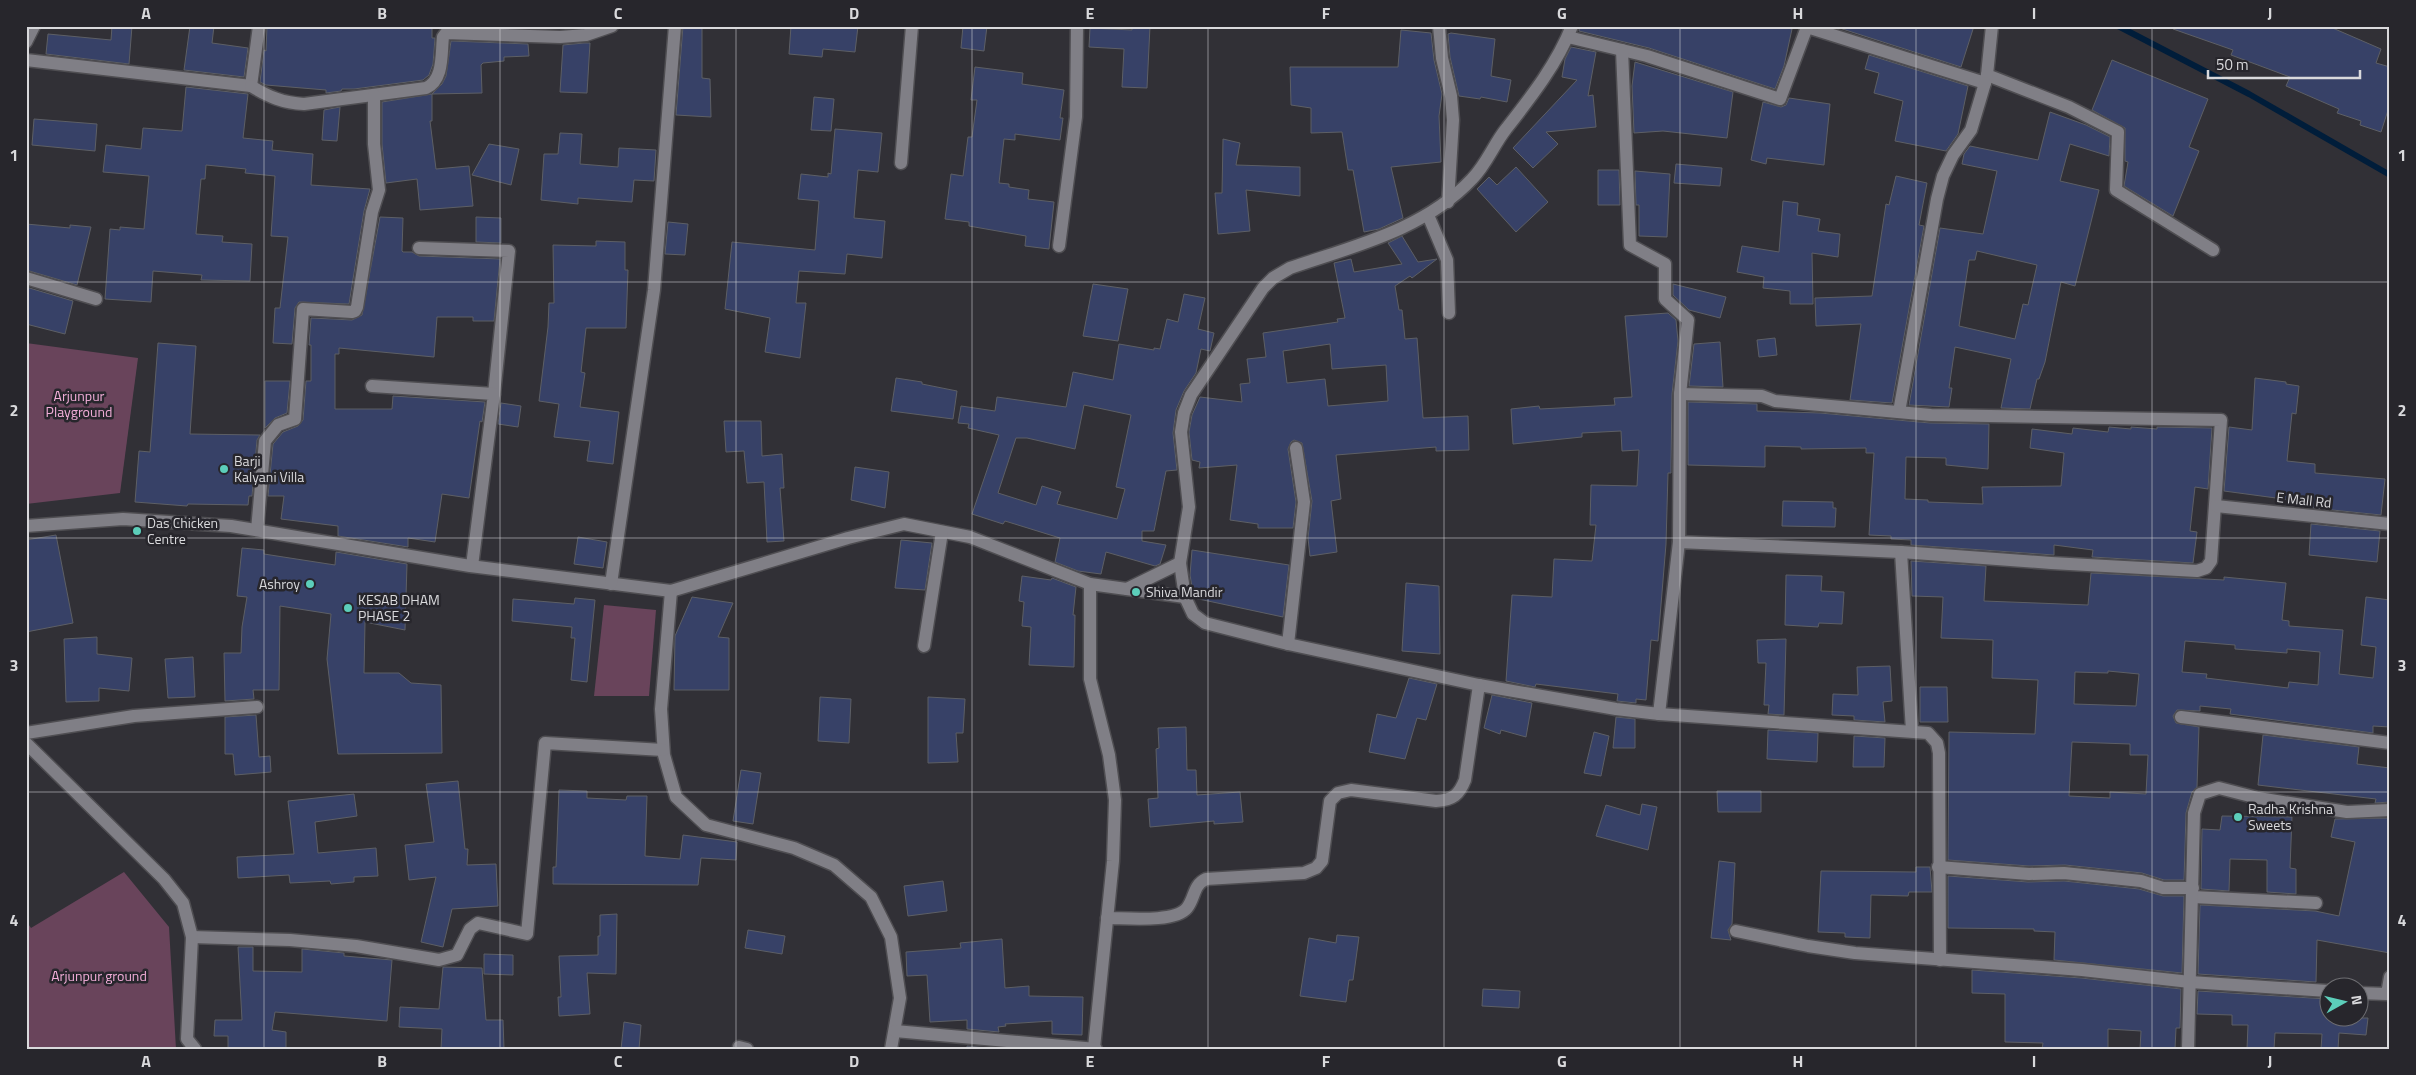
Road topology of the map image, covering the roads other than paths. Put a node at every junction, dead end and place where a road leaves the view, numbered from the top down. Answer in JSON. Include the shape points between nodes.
{"nodes":[{"id":1,"x":34,"y":26,"type":"edge"},
{"id":2,"x":259,"y":26,"type":"edge"},
{"id":3,"x":612,"y":26,"type":"edge"},
{"id":4,"x":675,"y":26,"type":"edge"},
{"id":5,"x":912,"y":26,"type":"edge"},
{"id":6,"x":1077,"y":26,"type":"edge"},
{"id":7,"x":1439,"y":26,"type":"edge"},
{"id":8,"x":1806,"y":26,"type":"edge"},
{"id":9,"x":1992,"y":26,"type":"edge"},
{"id":10,"x":1570,"y":31,"type":"edge"},
{"id":11,"x":26,"y":42,"type":"edge"},
{"id":12,"x":1622,"y":50,"type":"junction"},
{"id":13,"x":26,"y":60,"type":"edge"},
{"id":14,"x":1986,"y":79,"type":"junction"},
{"id":15,"x":251,"y":86,"type":"junction"},
{"id":16,"x":374,"y":95,"type":"junction"},
{"id":17,"x":901,"y":164,"type":"dead end"},
{"id":18,"x":1448,"y":202,"type":"junction"},
{"id":19,"x":1428,"y":215,"type":"junction"},
{"id":20,"x":1059,"y":246,"type":"dead end"},
{"id":21,"x":419,"y":248,"type":"dead end"},
{"id":22,"x":2212,"y":250,"type":"dead end"},
{"id":23,"x":26,"y":278,"type":"edge"},
{"id":24,"x":96,"y":299,"type":"dead end"},
{"id":25,"x":1449,"y":313,"type":"dead end"},
{"id":26,"x":372,"y":386,"type":"dead end"},
{"id":27,"x":494,"y":394,"type":"junction"},
{"id":28,"x":1680,"y":394,"type":"junction"},
{"id":29,"x":1899,"y":412,"type":"junction"},
{"id":30,"x":1296,"y":448,"type":"dead end"},
{"id":31,"x":2216,"y":506,"type":"junction"},
{"id":32,"x":2390,"y":524,"type":"edge"},
{"id":33,"x":26,"y":526,"type":"edge"},
{"id":34,"x":257,"y":530,"type":"junction"},
{"id":35,"x":942,"y":532,"type":"junction"},
{"id":36,"x":1679,"y":542,"type":"junction"},
{"id":37,"x":1900,"y":552,"type":"junction"},
{"id":38,"x":1180,"y":563,"type":"junction"},
{"id":39,"x":472,"y":566,"type":"junction"},
{"id":40,"x":612,"y":584,"type":"junction"},
{"id":41,"x":1090,"y":584,"type":"junction"},
{"id":42,"x":1127,"y":589,"type":"junction"},
{"id":43,"x":671,"y":591,"type":"junction"},
{"id":44,"x":1185,"y":597,"type":"junction"},
{"id":45,"x":1288,"y":644,"type":"junction"},
{"id":46,"x":924,"y":646,"type":"dead end"},
{"id":47,"x":1479,"y":686,"type":"junction"},
{"id":48,"x":257,"y":707,"type":"dead end"},
{"id":49,"x":1659,"y":714,"type":"junction"},
{"id":50,"x":2181,"y":717,"type":"dead end"},
{"id":51,"x":1912,"y":731,"type":"junction"},
{"id":52,"x":26,"y":733,"type":"edge"},
{"id":53,"x":26,"y":743,"type":"edge"},
{"id":54,"x":2390,"y":743,"type":"edge"},
{"id":55,"x":664,"y":750,"type":"junction"},
{"id":56,"x":2390,"y":810,"type":"edge"},
{"id":57,"x":1938,"y":867,"type":"junction"},
{"id":58,"x":2193,"y":892,"type":"junction"},
{"id":59,"x":2316,"y":904,"type":"dead end"},
{"id":60,"x":1107,"y":918,"type":"junction"},
{"id":61,"x":1736,"y":931,"type":"dead end"},
{"id":62,"x":192,"y":937,"type":"junction"},
{"id":63,"x":1940,"y":960,"type":"junction"},
{"id":64,"x":2390,"y":977,"type":"edge"},
{"id":65,"x":2190,"y":982,"type":"junction"},
{"id":66,"x":2318,"y":990,"type":"edge"},
{"id":67,"x":2368,"y":993,"type":"edge"},
{"id":68,"x":894,"y":1030,"type":"junction"},
{"id":69,"x":1095,"y":1048,"type":"edge"},
{"id":70,"x":195,"y":1049,"type":"edge"},
{"id":71,"x":891,"y":1049,"type":"edge"},
{"id":72,"x":2188,"y":1049,"type":"edge"}],
"edges":[{"from":1,"to":11,"type":"street"},
{"from":2,"to":15,"type":"street"},
{"from":3,"to":16,"type":"street","via":[[586,35],[560,37],[446,33],[433,85]]},
{"from":4,"to":40,"type":"street","via":[[654,290]]},
{"from":5,"to":17,"type":"street"},
{"from":6,"to":20,"type":"street","via":[[1076,117]]},
{"from":7,"to":18,"type":"street","via":[[1452,112]]},
{"from":8,"to":12,"type":"street","via":[[1780,99]]},
{"from":8,"to":14,"type":"street"},
{"from":9,"to":14,"type":"street"},
{"from":10,"to":12,"type":"street"},
{"from":10,"to":18,"type":"street","via":[[1534,94],[1498,139],[1474,178]]},
{"from":12,"to":28,"type":"street","via":[[1630,245],[1665,264],[1665,299],[1688,320]]},
{"from":13,"to":15,"type":"street"},
{"from":14,"to":22,"type":"street","via":[[2068,107],[2118,132],[2116,190]]},
{"from":14,"to":29,"type":"street","via":[[1971,130],[1953,155],[1937,200]]},
{"from":15,"to":16,"type":"street","via":[[286,103],[304,104]]},
{"from":16,"to":34,"type":"street","via":[[374,144],[379,190],[372,212],[357,306],[352,312],[303,309],[295,419],[278,425],[265,442]]},
{"from":18,"to":19,"type":"street"},
{"from":19,"to":25,"type":"street","via":[[1447,260]]},
{"from":19,"to":38,"type":"street","via":[[1409,226],[1290,268],[1263,288],[1247,310],[1190,395],[1184,413],[1181,432],[1189,506]]},
{"from":21,"to":27,"type":"street","via":[[509,251]]},
{"from":23,"to":24,"type":"street"},
{"from":26,"to":27,"type":"street"},
{"from":27,"to":39,"type":"street"},
{"from":28,"to":29,"type":"street","via":[[1762,396],[1775,401]]},
{"from":28,"to":36,"type":"street"},
{"from":29,"to":31,"type":"street","via":[[2221,420]]},
{"from":30,"to":45,"type":"street","via":[[1304,502]]},
{"from":31,"to":32,"type":"street","name":"E Mall Rd"},
{"from":31,"to":37,"type":"street","via":[[2211,561],[2206,568],[2197,571]]},
{"from":33,"to":34,"type":"street","via":[[123,519]]},
{"from":34,"to":39,"type":"street"},
{"from":35,"to":41,"type":"street","via":[[970,537]]},
{"from":35,"to":43,"type":"street","via":[[904,524]]},
{"from":35,"to":46,"type":"street"},
{"from":36,"to":37,"type":"street"},
{"from":36,"to":49,"type":"street"},
{"from":37,"to":51,"type":"street"},
{"from":38,"to":42,"type":"street"},
{"from":38,"to":44,"type":"street"},
{"from":39,"to":40,"type":"street"},
{"from":40,"to":43,"type":"street"},
{"from":41,"to":42,"type":"street"},
{"from":41,"to":60,"type":"street","via":[[1090,679],[1110,755],[1115,800]]},
{"from":42,"to":44,"type":"street"},
{"from":43,"to":55,"type":"street","via":[[661,709]]},
{"from":44,"to":45,"type":"street","via":[[1193,614],[1205,623]]},
{"from":45,"to":47,"type":"street"},
{"from":47,"to":49,"type":"street"},
{"from":47,"to":60,"type":"street","via":[[1465,780],[1455,797],[1436,801],[1351,790],[1338,793],[1330,801],[1327,811],[1322,861],[1316,868],[1304,873],[1206,879],[1197,885],[1182,914],[1158,918]]},
{"from":48,"to":52,"type":"street","via":[[134,716]]},
{"from":49,"to":51,"type":"street"},
{"from":50,"to":54,"type":"street"},
{"from":51,"to":57,"type":"street","via":[[1928,733],[1937,743],[1939,753]]},
{"from":53,"to":62,"type":"street","via":[[164,879],[183,903]]},
{"from":55,"to":62,"type":"street","via":[[545,743],[527,934],[478,923],[470,929],[457,955],[439,960],[356,946]]},
{"from":55,"to":68,"type":"street","via":[[676,797],[706,825],[794,848],[834,865],[871,897],[891,937],[900,998]]},
{"from":56,"to":58,"type":"street","via":[[2347,812],[2258,798],[2219,788],[2200,794],[2194,813]]},
{"from":57,"to":58,"type":"street","via":[[2028,874],[2064,873],[2141,881]]},
{"from":57,"to":63,"type":"street"},
{"from":58,"to":59,"type":"street"},
{"from":58,"to":65,"type":"street"},
{"from":60,"to":69,"type":"street"},
{"from":61,"to":63,"type":"street","via":[[1856,953]]},
{"from":62,"to":70,"type":"street","via":[[187,1039]]},
{"from":63,"to":65,"type":"street"},
{"from":64,"to":67,"type":"street","via":[[2387,994]]},
{"from":65,"to":66,"type":"street"},
{"from":65,"to":72,"type":"street"},
{"from":68,"to":69,"type":"street"},
{"from":68,"to":71,"type":"street"}]}
